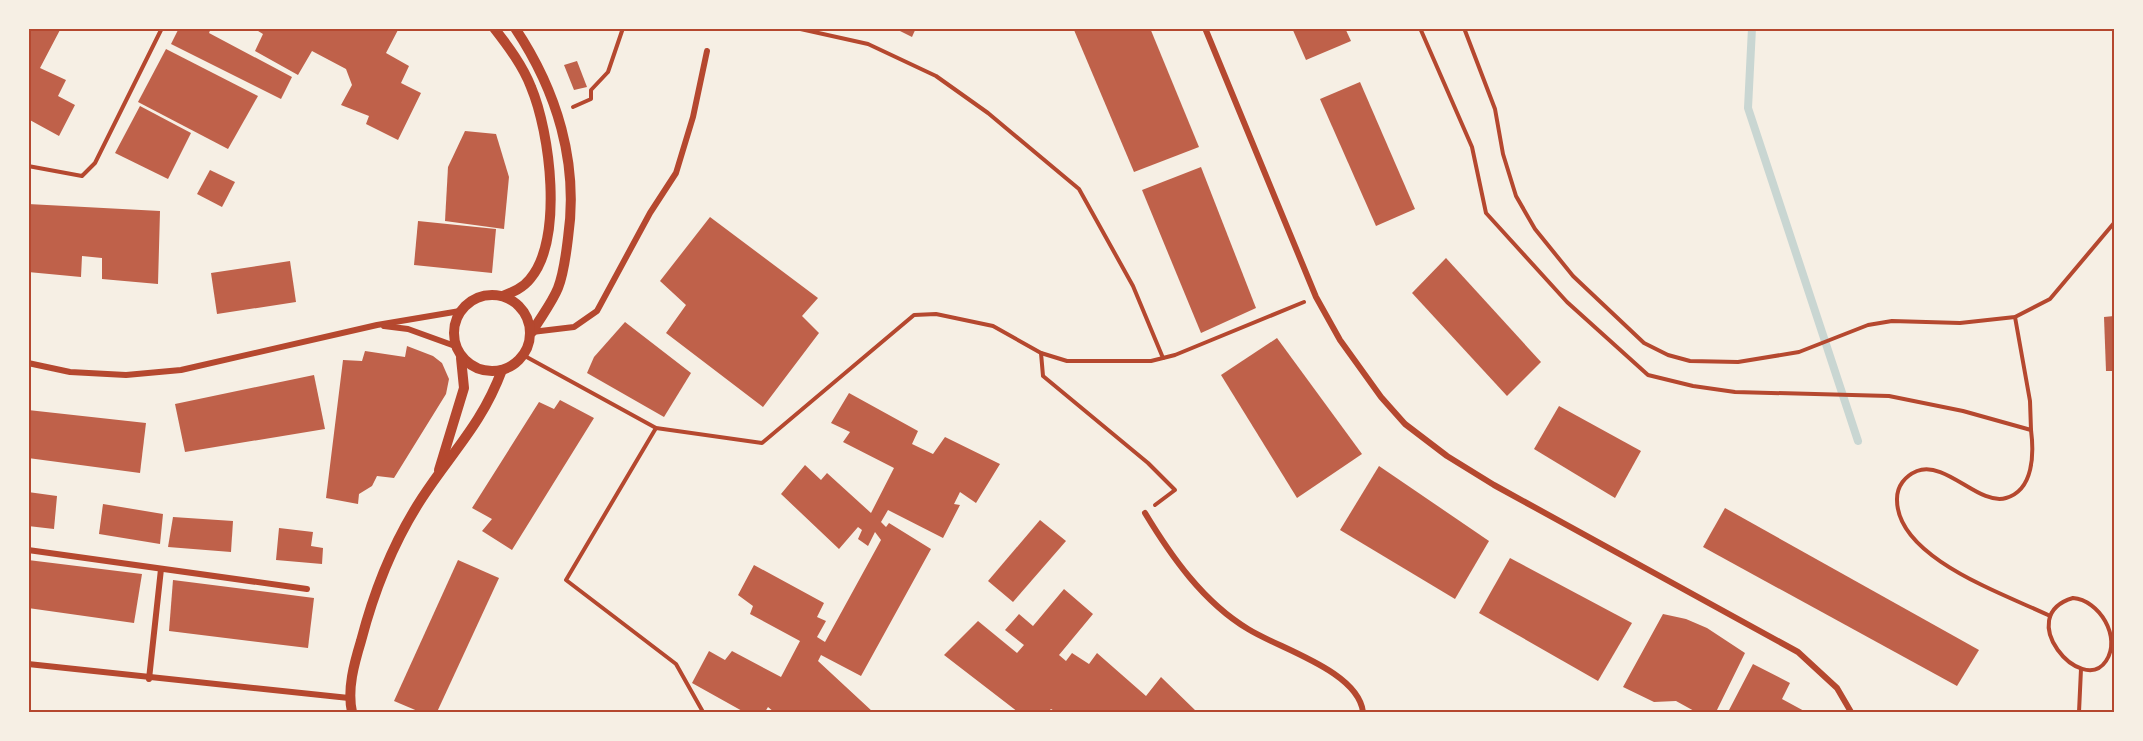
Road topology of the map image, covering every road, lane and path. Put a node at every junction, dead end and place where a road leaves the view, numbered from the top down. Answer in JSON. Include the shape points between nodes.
{"nodes":[{"id":1,"x":162,"y":28,"type":"edge"},
{"id":2,"x":494,"y":28,"type":"edge"},
{"id":3,"x":515,"y":28,"type":"edge"},
{"id":4,"x":623,"y":28,"type":"edge"},
{"id":5,"x":796,"y":28,"type":"edge"},
{"id":6,"x":1205,"y":28,"type":"edge"},
{"id":7,"x":1420,"y":28,"type":"edge"},
{"id":8,"x":1464,"y":28,"type":"edge"},
{"id":9,"x":706,"y":51,"type":"dead end"},
{"id":10,"x":558,"y":113,"type":"junction"},
{"id":11,"x":28,"y":166,"type":"edge"},
{"id":12,"x":2115,"y":223,"type":"edge"},
{"id":13,"x":503,"y":296,"type":"junction"},
{"id":14,"x":1316,"y":297,"type":"junction"},
{"id":15,"x":460,"y":310,"type":"junction"},
{"id":16,"x":2015,"y":317,"type":"junction"},
{"id":17,"x":377,"y":325,"type":"junction"},
{"id":18,"x":532,"y":332,"type":"junction"},
{"id":19,"x":455,"y":346,"type":"junction"},
{"id":20,"x":1041,"y":353,"type":"junction"},
{"id":21,"x":523,"y":355,"type":"junction"},
{"id":22,"x":461,"y":357,"type":"junction"},
{"id":23,"x":1163,"y":358,"type":"junction"},
{"id":24,"x":28,"y":363,"type":"edge"},
{"id":25,"x":502,"y":370,"type":"junction"},
{"id":26,"x":656,"y":428,"type":"junction"},
{"id":27,"x":2031,"y":430,"type":"junction"},
{"id":28,"x":438,"y":474,"type":"junction"},
{"id":29,"x":1145,"y":513,"type":"joint"},
{"id":30,"x":28,"y":550,"type":"edge"},
{"id":31,"x":161,"y":569,"type":"junction"},
{"id":32,"x":307,"y":589,"type":"dead end"},
{"id":33,"x":2050,"y":616,"type":"junction"},
{"id":34,"x":2113,"y":642,"type":"edge"},
{"id":35,"x":28,"y":664,"type":"edge"},
{"id":36,"x":2081,"y":669,"type":"junction"},
{"id":37,"x":149,"y":679,"type":"junction"},
{"id":38,"x":349,"y":698,"type":"junction"},
{"id":39,"x":351,"y":712,"type":"edge"},
{"id":40,"x":703,"y":712,"type":"edge"},
{"id":41,"x":1364,"y":712,"type":"edge"},
{"id":42,"x":1851,"y":712,"type":"edge"},
{"id":43,"x":2079,"y":712,"type":"edge"}],
"edges":[{"from":1,"to":11,"type":"path","via":[[95,162],[81,176]]},
{"from":2,"to":13,"type":"street","via":[[531,87],[551,186],[549,235],[538,267],[518,290]]},
{"from":3,"to":10,"type":"street"},
{"from":4,"to":10,"type":"path","via":[[608,72],[591,90],[591,99]]},
{"from":5,"to":23,"type":"path","via":[[868,44],[936,75],[1079,189],[1133,286]]},
{"from":6,"to":14,"type":"street"},
{"from":7,"to":27,"type":"path","via":[[1472,147],[1486,213],[1567,302],[1648,375],[1735,392],[1889,396]]},
{"from":8,"to":16,"type":"path","via":[[1495,109],[1516,196],[1535,229],[1573,276],[1644,343],[1690,361],[1738,362],[1799,352],[1892,321],[1960,323]]},
{"from":9,"to":18,"type":"street","via":[[693,117],[676,172],[597,311],[574,327]]},
{"from":10,"to":18,"type":"street","via":[[569,155],[569,233],[558,288]]},
{"from":12,"to":16,"type":"path","via":[[2050,298]]},
{"from":13,"to":15,"type":"street","via":[[483,296]]},
{"from":13,"to":18,"type":"street","via":[[524,312]]},
{"from":14,"to":23,"type":"path"},
{"from":14,"to":42,"type":"street","via":[[1360,370],[1405,424],[1494,485],[1798,652],[1837,688]]},
{"from":15,"to":17,"type":"street"},
{"from":15,"to":19,"type":"street","via":[[453,330]]},
{"from":16,"to":27,"type":"path","via":[[2029,391]]},
{"from":17,"to":19,"type":"street","via":[[408,329]]},
{"from":17,"to":24,"type":"street","via":[[180,370],[126,375],[70,372]]},
{"from":18,"to":21,"type":"street"},
{"from":19,"to":22,"type":"street"},
{"from":20,"to":23,"type":"path","via":[[1067,361]]},
{"from":20,"to":26,"type":"path","via":[[993,326],[936,314],[914,315],[762,443]]},
{"from":20,"to":29,"type":"path","via":[[1043,376],[1175,490]]},
{"from":21,"to":25,"type":"street"},
{"from":21,"to":26,"type":"path"},
{"from":22,"to":25,"type":"street","via":[[478,369]]},
{"from":22,"to":28,"type":"street","via":[[464,388]]},
{"from":25,"to":28,"type":"street","via":[[492,398]]},
{"from":26,"to":40,"type":"path","via":[[566,580],[676,664]]},
{"from":27,"to":33,"type":"path","via":[[2032,466],[2016,494],[2005,499],[1993,498],[1932,469],[1917,471],[1904,479],[1898,489],[1898,514],[1919,546],[1938,562]]},
{"from":28,"to":38,"type":"street","via":[[381,577],[369,609]]},
{"from":29,"to":41,"type":"street","via":[[1171,555],[1214,603],[1246,628],[1340,678],[1354,690]]},
{"from":30,"to":31,"type":"street"},
{"from":31,"to":32,"type":"street"},
{"from":31,"to":37,"type":"street"},
{"from":33,"to":34,"type":"path","via":[[2062,601],[2082,599],[2099,611]]},
{"from":33,"to":36,"type":"path","via":[[2054,644],[2065,660]]},
{"from":34,"to":36,"type":"path","via":[[2101,667]]},
{"from":35,"to":37,"type":"street"},
{"from":36,"to":43,"type":"path"},
{"from":37,"to":38,"type":"street"},
{"from":38,"to":39,"type":"street"}]}
